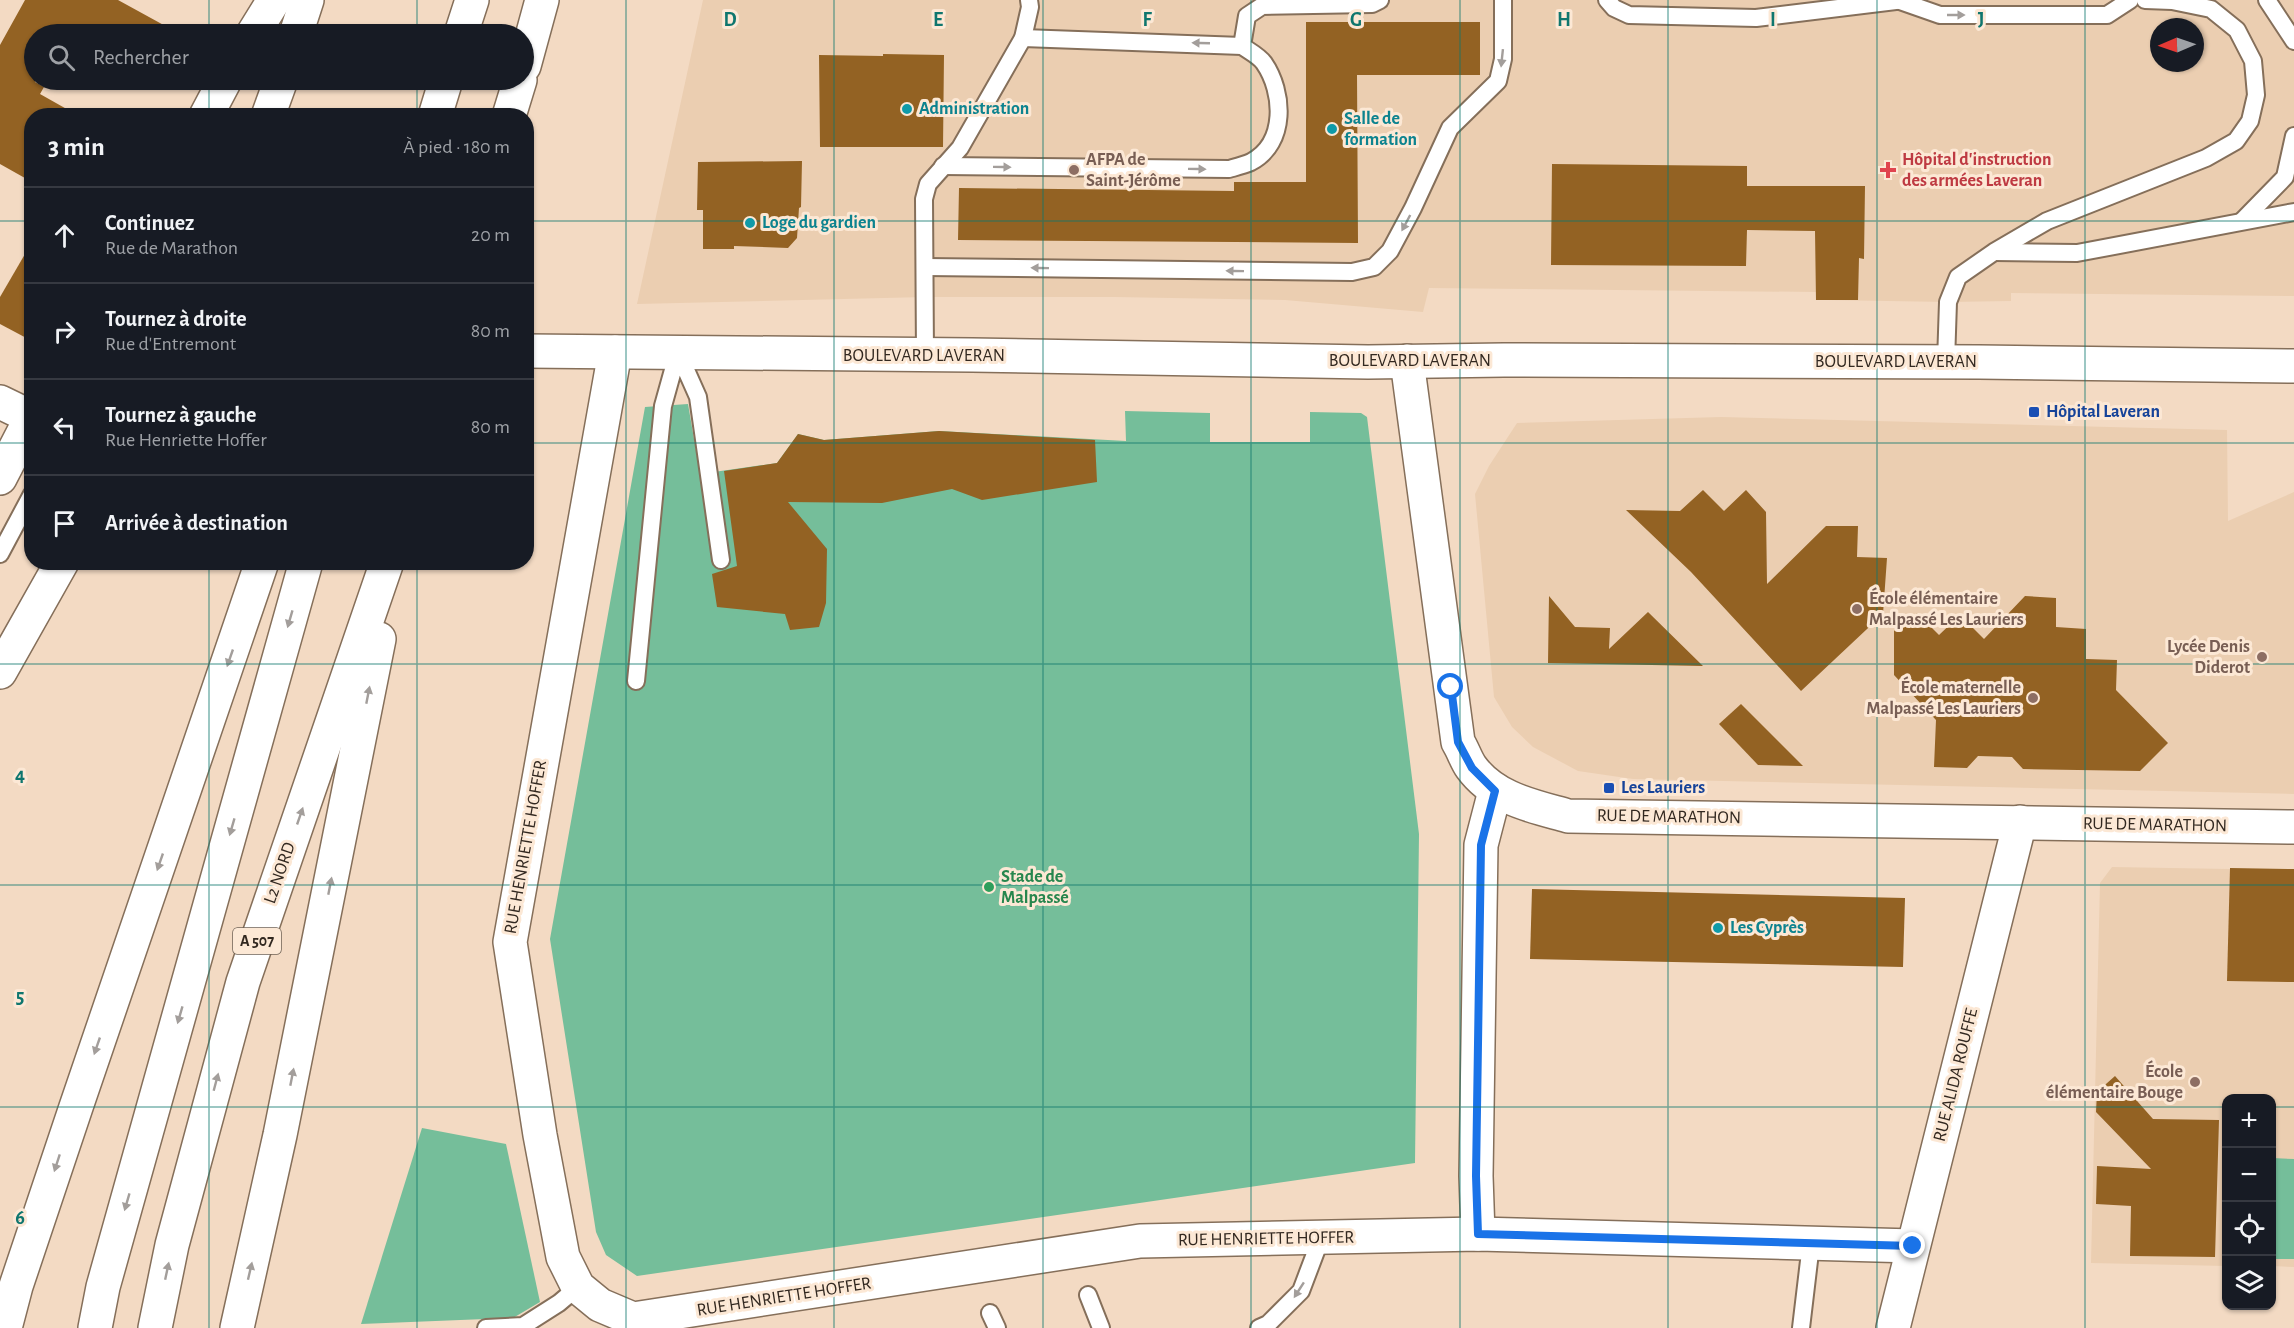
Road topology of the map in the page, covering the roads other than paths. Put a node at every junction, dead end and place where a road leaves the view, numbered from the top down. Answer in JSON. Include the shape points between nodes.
{"nodes":[{"id":1,"x":274,"y":0,"type":"edge"},
{"id":2,"x":307,"y":0,"type":"edge"},
{"id":3,"x":472,"y":0,"type":"edge"},
{"id":4,"x":542,"y":0,"type":"edge"},
{"id":5,"x":1029,"y":0,"type":"edge"},
{"id":6,"x":1380,"y":0,"type":"edge"},
{"id":7,"x":1503,"y":0,"type":"edge"},
{"id":8,"x":1607,"y":0,"type":"edge"},
{"id":9,"x":2130,"y":0,"type":"edge"},
{"id":10,"x":2145,"y":0,"type":"edge"},
{"id":11,"x":2267,"y":0,"type":"edge"},
{"id":12,"x":1902,"y":1,"type":"edge"},
{"id":13,"x":259,"y":24,"type":"edge"},
{"id":14,"x":299,"y":24,"type":"edge"},
{"id":15,"x":464,"y":24,"type":"edge"},
{"id":16,"x":534,"y":29,"type":"edge"},
{"id":17,"x":1023,"y":38,"type":"junction"},
{"id":18,"x":2294,"y":41,"type":"edge"},
{"id":19,"x":1242,"y":46,"type":"junction"},
{"id":20,"x":220,"y":90,"type":"edge"},
{"id":21,"x":277,"y":90,"type":"edge"},
{"id":22,"x":443,"y":90,"type":"edge"},
{"id":23,"x":517,"y":90,"type":"edge"},
{"id":24,"x":210,"y":108,"type":"edge"},
{"id":25,"x":271,"y":108,"type":"edge"},
{"id":26,"x":437,"y":108,"type":"edge"},
{"id":27,"x":511,"y":108,"type":"edge"},
{"id":28,"x":2294,"y":136,"type":"edge"},
{"id":29,"x":943,"y":166,"type":"junction"},
{"id":30,"x":2294,"y":212,"type":"edge"},
{"id":31,"x":2241,"y":222,"type":"junction"},
{"id":32,"x":1994,"y":252,"type":"junction"},
{"id":33,"x":925,"y":267,"type":"junction"},
{"id":34,"x":534,"y":351,"type":"edge"},
{"id":35,"x":615,"y":352,"type":"junction"},
{"id":36,"x":678,"y":352,"type":"junction"},
{"id":37,"x":925,"y":355,"type":"junction"},
{"id":38,"x":1407,"y":361,"type":"junction"},
{"id":39,"x":1946,"y":362,"type":"junction"},
{"id":40,"x":2294,"y":366,"type":"edge"},
{"id":41,"x":0,"y":402,"type":"edge"},
{"id":42,"x":24,"y":413,"type":"edge"},
{"id":43,"x":24,"y":430,"type":"edge"},
{"id":44,"x":0,"y":478,"type":"edge"},
{"id":45,"x":24,"y":509,"type":"edge"},
{"id":46,"x":0,"y":554,"type":"edge"},
{"id":47,"x":721,"y":560,"type":"dead end"},
{"id":48,"x":57,"y":570,"type":"edge"},
{"id":49,"x":259,"y":570,"type":"edge"},
{"id":50,"x":304,"y":570,"type":"edge"},
{"id":51,"x":384,"y":570,"type":"edge"},
{"id":52,"x":395,"y":570,"type":"edge"},
{"id":53,"x":0,"y":672,"type":"edge"},
{"id":54,"x":636,"y":681,"type":"dead end"},
{"id":55,"x":1495,"y":791,"type":"junction"},
{"id":56,"x":2020,"y":822,"type":"junction"},
{"id":57,"x":2294,"y":827,"type":"edge"},
{"id":58,"x":1478,"y":1234,"type":"junction"},
{"id":59,"x":1321,"y":1238,"type":"junction"},
{"id":60,"x":1811,"y":1244,"type":"junction"},
{"id":61,"x":1913,"y":1246,"type":"junction"},
{"id":62,"x":578,"y":1287,"type":"junction"},
{"id":63,"x":1088,"y":1294,"type":"dead end"},
{"id":64,"x":5,"y":1328,"type":"edge"},
{"id":65,"x":95,"y":1328,"type":"edge"},
{"id":66,"x":155,"y":1328,"type":"edge"},
{"id":67,"x":237,"y":1328,"type":"edge"},
{"id":68,"x":486,"y":1328,"type":"edge"},
{"id":69,"x":1101,"y":1328,"type":"edge"},
{"id":70,"x":1259,"y":1328,"type":"edge"},
{"id":71,"x":1801,"y":1328,"type":"edge"},
{"id":72,"x":1893,"y":1328,"type":"edge"}],
"edges":[{"from":1,"to":13,"type":"main road"},
{"from":2,"to":14,"type":"main road"},
{"from":3,"to":15,"type":"main road"},
{"from":4,"to":16,"type":"main road"},
{"from":5,"to":17,"type":"lane"},
{"from":6,"to":19,"type":"lane","via":[[1371,4],[1262,6],[1247,16]]},
{"from":7,"to":33,"type":"lane","one_way":true,"via":[[1503,59],[1498,81],[1450,128],[1390,251],[1374,267],[1352,272]]},
{"from":8,"to":12,"type":"lane","via":[[1629,15],[1756,18]]},
{"from":12,"to":9,"type":"lane","one_way":true,"via":[[1940,15],[2107,15]]},
{"from":10,"to":32,"type":"lane","via":[[2211,9],[2237,30],[2253,61],[2256,94],[2250,121],[2235,141],[2206,158],[2047,221]]},
{"from":11,"to":18,"type":"lane"},
{"from":19,"to":17,"type":"lane","one_way":true},
{"from":17,"to":29,"type":"lane","via":[[960,148]]},
{"from":29,"to":19,"type":"lane","one_way":true,"via":[[1229,170],[1252,162],[1272,142],[1280,115],[1277,90],[1263,61]]},
{"from":20,"to":24,"type":"main road"},
{"from":21,"to":25,"type":"main road"},
{"from":22,"to":26,"type":"main road"},
{"from":23,"to":27,"type":"main road"},
{"from":28,"to":31,"type":"lane","via":[[2285,177]]},
{"from":29,"to":33,"type":"lane","via":[[928,184],[924,199]]},
{"from":30,"to":31,"type":"lane"},
{"from":31,"to":32,"type":"lane","via":[[2077,253]]},
{"from":32,"to":39,"type":"lane","via":[[1958,278],[1948,302]]},
{"from":33,"to":37,"type":"lane"},
{"from":34,"to":35,"type":"main road","name":"BOULEVARD LAVERAN"},
{"from":35,"to":36,"type":"main road","name":"BOULEVARD LAVERAN"},
{"from":35,"to":62,"type":"main road","name":"RUE HENRIETTE HOFFER","via":[[510,942],[563,1257]]},
{"from":36,"to":37,"type":"main road","name":"BOULEVARD LAVERAN"},
{"from":36,"to":47,"type":"lane","via":[[698,397]]},
{"from":36,"to":54,"type":"lane","via":[[663,406]]},
{"from":37,"to":38,"type":"main road","name":"BOULEVARD LAVERAN"},
{"from":38,"to":39,"type":"main road","name":"BOULEVARD LAVERAN"},
{"from":38,"to":55,"type":"main road","name":"RUE DE MARATHON","via":[[1458,742],[1472,768]]},
{"from":39,"to":40,"type":"main road","name":"BOULEVARD LAVERAN"},
{"from":41,"to":42,"type":"main road"},
{"from":43,"to":44,"type":"main road"},
{"from":45,"to":46,"type":"lane"},
{"from":48,"to":53,"type":"main road"},
{"from":49,"to":64,"type":"main road","one_way":true},
{"from":50,"to":65,"type":"main road","one_way":true,"via":[[103,1287]]},
{"from":66,"to":51,"type":"main road","name":"L2 NORD","number":"A 507","one_way":true,"via":[[172,1245],[243,982]]},
{"from":67,"to":52,"type":"main road","one_way":true},
{"from":55,"to":56,"type":"main road","name":"RUE DE MARATHON","via":[[1568,816]]},
{"from":55,"to":58,"type":"main road","via":[[1481,845]]},
{"from":56,"to":57,"type":"main road","name":"RUE DE MARATHON"},
{"from":56,"to":61,"type":"main road","name":"RUE ALIDA ROUFFE"},
{"from":58,"to":59,"type":"main road","name":"RUE HENRIETTE HOFFER"},
{"from":58,"to":60,"type":"main road","name":"RUE HENRIETTE HOFFER"},
{"from":59,"to":62,"type":"main road","name":"RUE HENRIETTE HOFFER","via":[[1140,1241],[633,1319],[600,1305]]},
{"from":59,"to":70,"type":"lane","one_way":true,"via":[[1301,1291]]},
{"from":60,"to":61,"type":"main road","name":"RUE HENRIETTE HOFFER"},
{"from":60,"to":71,"type":"lane"},
{"from":61,"to":72,"type":"main road","name":"RUE ALIDA ROUFFE"},
{"from":62,"to":68,"type":"lane","via":[[523,1326]]},
{"from":63,"to":69,"type":"lane"}]}
